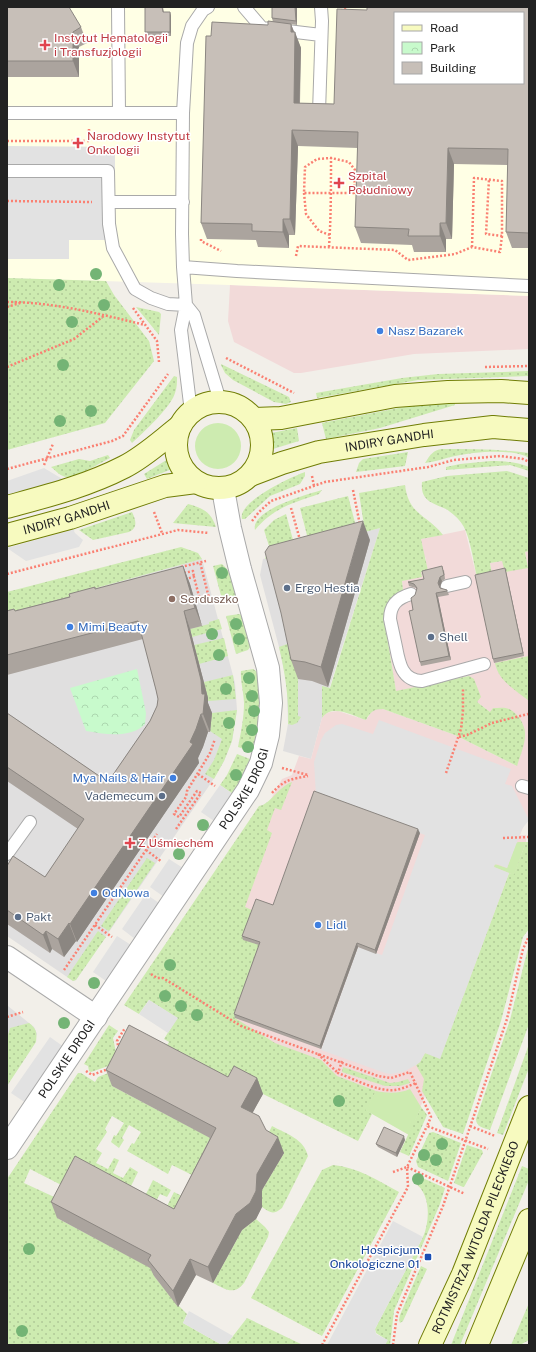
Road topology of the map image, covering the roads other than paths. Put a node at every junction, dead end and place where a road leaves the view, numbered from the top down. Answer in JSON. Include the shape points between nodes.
{"nodes":[{"id":1,"x":118,"y":7,"type":"edge"},
{"id":2,"x":208,"y":7,"type":"edge"},
{"id":3,"x":244,"y":7,"type":"edge"},
{"id":4,"x":321,"y":7,"type":"edge"},
{"id":5,"x":321,"y":35,"type":"junction"},
{"id":6,"x":319,"y":112,"type":"edge"},
{"id":7,"x":7,"y":113,"type":"edge"},
{"id":8,"x":119,"y":113,"type":"junction"},
{"id":9,"x":183,"y":113,"type":"junction"},
{"id":10,"x":7,"y":171,"type":"edge"},
{"id":11,"x":110,"y":202,"type":"junction"},
{"id":12,"x":183,"y":202,"type":"junction"},
{"id":13,"x":184,"y":267,"type":"junction"},
{"id":14,"x":529,"y":286,"type":"edge"},
{"id":15,"x":186,"y":305,"type":"junction"},
{"id":16,"x":529,"y":393,"type":"edge"},
{"id":17,"x":220,"y":401,"type":"junction"},
{"id":18,"x":254,"y":419,"type":"junction"},
{"id":19,"x":185,"y":420,"type":"junction"},
{"id":20,"x":529,"y":430,"type":"edge"},
{"id":21,"x":253,"y":474,"type":"junction"},
{"id":22,"x":196,"y":482,"type":"junction"},
{"id":23,"x":223,"y":489,"type":"junction"},
{"id":24,"x":7,"y":507,"type":"edge"},
{"id":25,"x":7,"y":535,"type":"edge"},
{"id":26,"x":465,"y":582,"type":"dead end"},
{"id":27,"x":447,"y":586,"type":"dead end"},
{"id":28,"x":411,"y":594,"type":"dead end"},
{"id":29,"x":484,"y":664,"type":"dead end"},
{"id":30,"x":30,"y":822,"type":"dead end"},
{"id":31,"x":7,"y":854,"type":"edge"},
{"id":32,"x":7,"y":958,"type":"edge"},
{"id":33,"x":96,"y":1017,"type":"junction"},
{"id":34,"x":529,"y":1107,"type":"edge"},
{"id":35,"x":7,"y":1148,"type":"edge"},
{"id":36,"x":529,"y":1220,"type":"edge"},
{"id":37,"x":430,"y":1345,"type":"edge"},
{"id":38,"x":477,"y":1345,"type":"edge"}],
"edges":[{"from":1,"to":8,"type":"lane"},
{"from":2,"to":9,"type":"lane","via":[[192,26],[187,43]]},
{"from":3,"to":5,"type":"lane","via":[[262,28]]},
{"from":4,"to":5,"type":"lane"},
{"from":5,"to":6,"type":"lane"},
{"from":7,"to":8,"type":"lane"},
{"from":8,"to":9,"type":"lane"},
{"from":9,"to":12,"type":"lane"},
{"from":10,"to":11,"type":"lane","via":[[108,171]]},
{"from":11,"to":12,"type":"lane"},
{"from":11,"to":15,"type":"lane","via":[[109,224],[113,248],[135,289],[168,304]]},
{"from":12,"to":13,"type":"lane"},
{"from":13,"to":14,"type":"lane"},
{"from":13,"to":15,"type":"lane"},
{"from":15,"to":17,"type":"lane","via":[[194,315]]},
{"from":15,"to":19,"type":"lane","via":[[181,330]]},
{"from":16,"to":18,"type":"street","via":[[448,392],[394,396],[280,418]]},
{"from":17,"to":18,"type":"street","via":[[239,406]]},
{"from":17,"to":19,"type":"street","via":[[205,404]]},
{"from":18,"to":21,"type":"street","via":[[261,432],[263,446],[260,461]]},
{"from":19,"to":22,"type":"street","via":[[175,442],[177,458],[184,472]]},
{"from":19,"to":24,"type":"street","via":[[124,468],[74,489]]},
{"from":20,"to":21,"type":"street","name":"INDIRY GANDHI","via":[[493,427],[424,435],[319,452]]},
{"from":21,"to":23,"type":"street","via":[[239,484]]},
{"from":22,"to":23,"type":"street","via":[[209,488]]},
{"from":22,"to":25,"type":"street","name":"INDIRY GANDHI","via":[[165,486],[70,518]]},
{"from":23,"to":33,"type":"street","name":"POLSKIE DROGI","via":[[234,542],[268,668],[271,703],[268,735],[261,763],[248,790]]},
{"from":26,"to":27,"type":"lane"},
{"from":28,"to":29,"type":"lane","via":[[394,603],[390,614],[400,667],[407,676],[417,681]]},
{"from":30,"to":31,"type":"lane"},
{"from":32,"to":33,"type":"street"},
{"from":33,"to":35,"type":"street","name":"POLSKIE DROGI"},
{"from":34,"to":37,"type":"street","name":"ROTMISTRZA WITOLDA PILECKIEGO","via":[[463,1274]]},
{"from":36,"to":38,"type":"street"}]}
